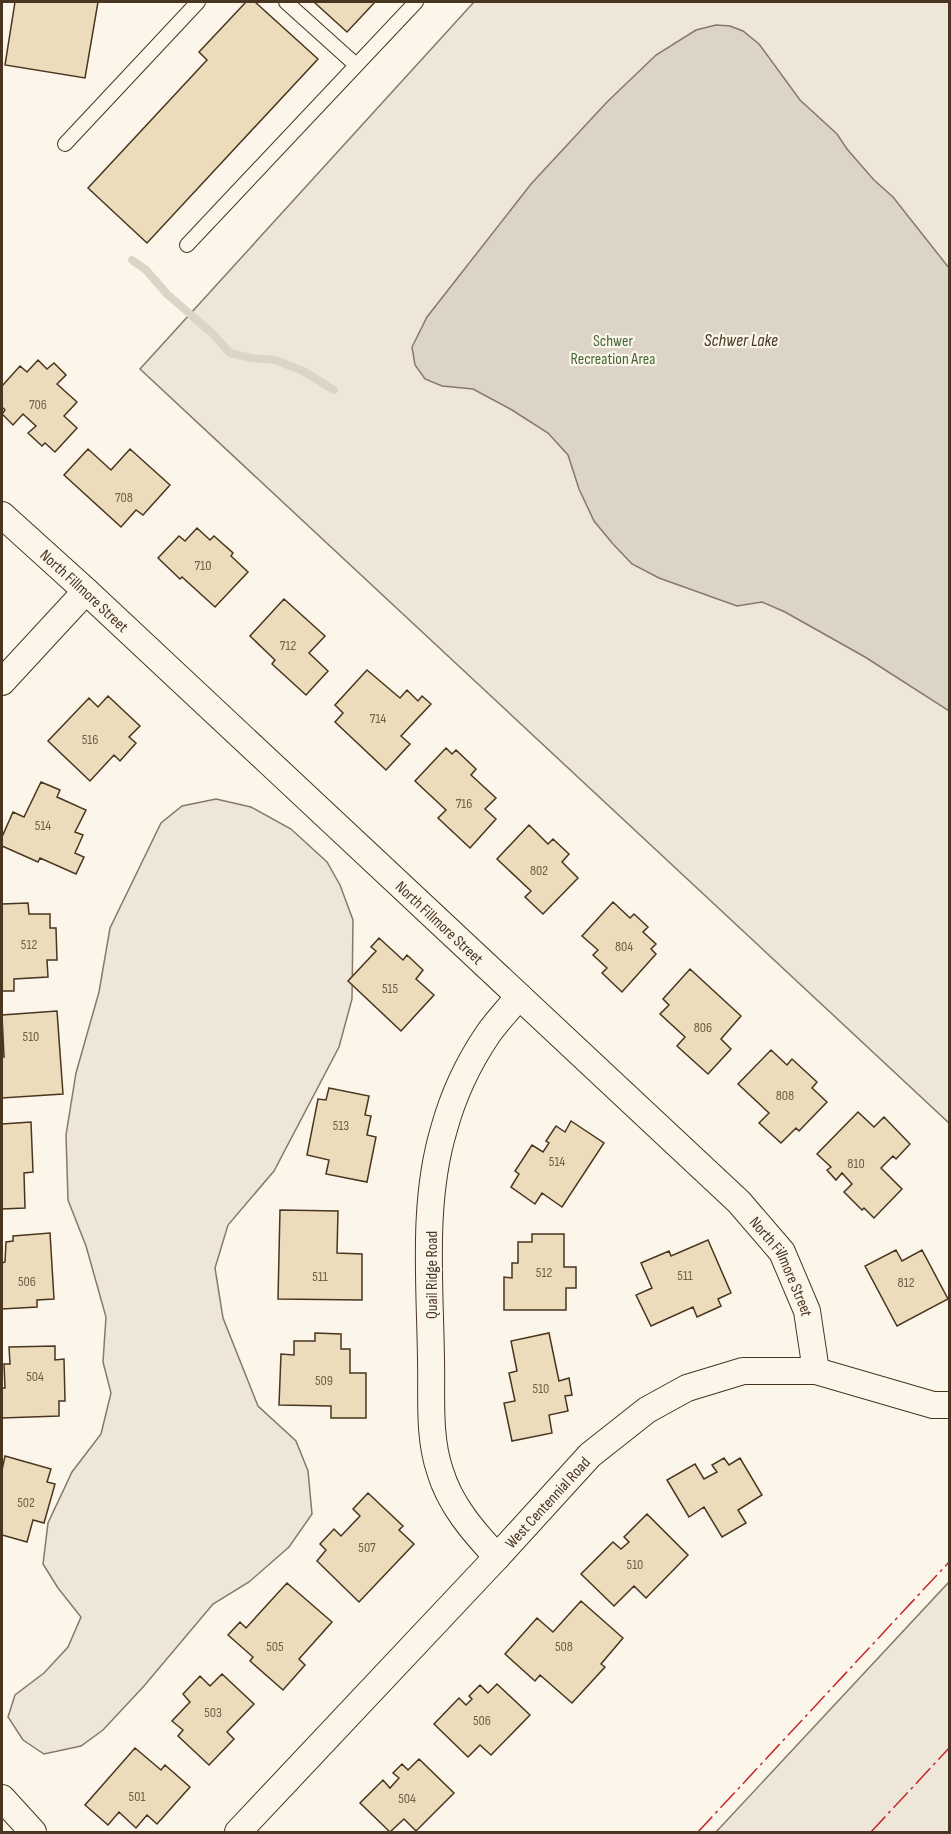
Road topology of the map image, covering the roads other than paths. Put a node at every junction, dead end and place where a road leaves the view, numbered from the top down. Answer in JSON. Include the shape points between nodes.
{"nodes":[{"id":1,"x":198,"y":2,"type":"edge"},
{"id":2,"x":286,"y":2,"type":"edge"},
{"id":3,"x":416,"y":2,"type":"edge"},
{"id":4,"x":356,"y":65,"type":"junction"},
{"id":5,"x":65,"y":144,"type":"dead end"},
{"id":6,"x":187,"y":246,"type":"dead end"},
{"id":7,"x":2,"y":516,"type":"edge"},
{"id":8,"x":86,"y":591,"type":"junction"},
{"id":9,"x":2,"y":682,"type":"edge"},
{"id":10,"x":519,"y":996,"type":"junction"},
{"id":11,"x":816,"y":1371,"type":"junction"},
{"id":12,"x":950,"y":1405,"type":"edge"},
{"id":13,"x":497,"y":1557,"type":"junction"},
{"id":14,"x":2,"y":1798,"type":"edge"},
{"id":15,"x":33,"y":1833,"type":"edge"},
{"id":16,"x":238,"y":1833,"type":"edge"}],
"edges":[{"from":1,"to":5,"type":"lane"},
{"from":2,"to":4,"type":"lane"},
{"from":3,"to":4,"type":"lane"},
{"from":4,"to":6,"type":"lane"},
{"from":7,"to":8,"type":"street","name":"North Fillmore Street"},
{"from":8,"to":9,"type":"street"},
{"from":8,"to":10,"type":"street","name":"North Fillmore Street"},
{"from":10,"to":11,"type":"street","name":"North Fillmore Street","via":[[739,1202],[782,1252],[807,1311]]},
{"from":10,"to":13,"type":"street","name":"Quail Ridge Road","via":[[488,1034],[455,1096],[436,1160],[431,1197],[435,1450],[447,1492],[469,1527]]},
{"from":11,"to":12,"type":"street","name":"West Centennial Road","via":[[933,1405]]},
{"from":11,"to":13,"type":"street","name":"West Centennial Road","via":[[743,1371],[687,1388],[647,1410],[590,1455]]},
{"from":13,"to":16,"type":"street","name":"West Centennial Road"},
{"from":14,"to":15,"type":"street"}]}
